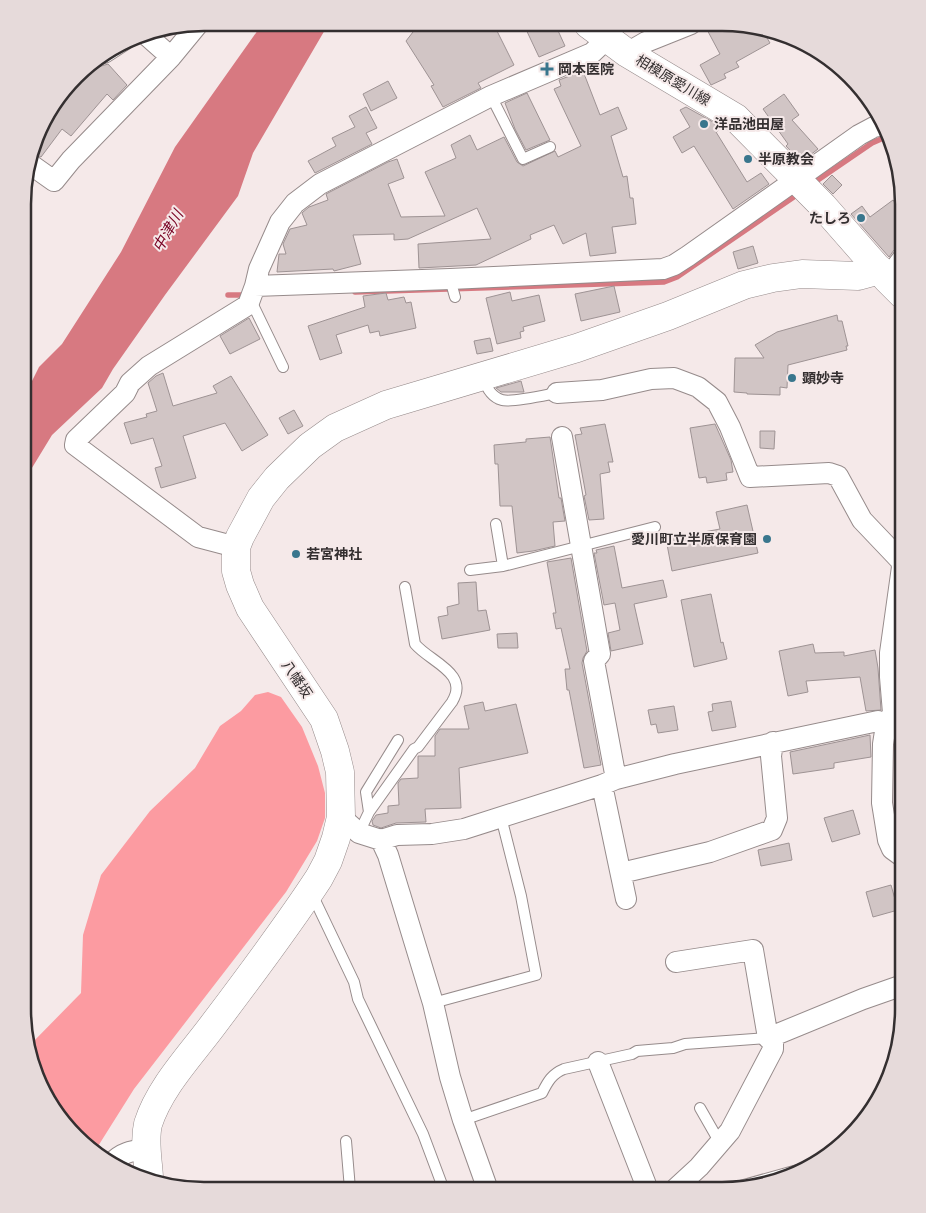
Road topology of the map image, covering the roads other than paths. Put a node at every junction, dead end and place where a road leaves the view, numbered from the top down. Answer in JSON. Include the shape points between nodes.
{"nodes":[{"id":1,"x":674,"y":31,"type":"edge"},
{"id":2,"x":192,"y":32,"type":"edge"},
{"id":3,"x":611,"y":35,"type":"edge"},
{"id":4,"x":151,"y":39,"type":"edge"},
{"id":5,"x":171,"y":57,"type":"junction"},
{"id":6,"x":491,"y":96,"type":"junction"},
{"id":7,"x":876,"y":127,"type":"edge"},
{"id":8,"x":550,"y":147,"type":"dead end"},
{"id":9,"x":35,"y":168,"type":"edge"},
{"id":10,"x":798,"y":180,"type":"junction"},
{"id":11,"x":890,"y":281,"type":"edge"},
{"id":12,"x":255,"y":286,"type":"junction"},
{"id":13,"x":248,"y":305,"type":"junction"},
{"id":14,"x":283,"y":367,"type":"dead end"},
{"id":15,"x":483,"y":376,"type":"junction"},
{"id":16,"x":557,"y":393,"type":"joint"},
{"id":17,"x":562,"y":438,"type":"dead end"},
{"id":18,"x":496,"y":524,"type":"dead end"},
{"id":19,"x":655,"y":527,"type":"dead end"},
{"id":20,"x":236,"y":546,"type":"junction"},
{"id":21,"x":580,"y":547,"type":"junction"},
{"id":22,"x":895,"y":554,"type":"edge"},
{"id":23,"x":503,"y":566,"type":"junction"},
{"id":24,"x":470,"y":570,"type":"dead end"},
{"id":25,"x":405,"y":587,"type":"dead end"},
{"id":26,"x":894,"y":622,"type":"edge"},
{"id":27,"x":886,"y":726,"type":"junction"},
{"id":28,"x":398,"y":740,"type":"dead end"},
{"id":29,"x":772,"y":742,"type":"junction"},
{"id":30,"x":609,"y":782,"type":"junction"},
{"id":31,"x":369,"y":812,"type":"junction"},
{"id":32,"x":502,"y":817,"type":"junction"},
{"id":33,"x":350,"y":825,"type":"junction"},
{"id":34,"x":381,"y":840,"type":"junction"},
{"id":35,"x":894,"y":851,"type":"edge"},
{"id":36,"x":621,"y":873,"type":"junction"},
{"id":37,"x":311,"y":891,"type":"junction"},
{"id":38,"x":626,"y":899,"type":"dead end"},
{"id":39,"x":676,"y":962,"type":"dead end"},
{"id":40,"x":894,"y":988,"type":"edge"},
{"id":41,"x":433,"y":1003,"type":"junction"},
{"id":42,"x":768,"y":1038,"type":"junction"},
{"id":43,"x":598,"y":1062,"type":"junction"},
{"id":44,"x":700,"y":1108,"type":"dead end"},
{"id":45,"x":463,"y":1120,"type":"junction"},
{"id":46,"x":346,"y":1140,"type":"dead end"},
{"id":47,"x":720,"y":1143,"type":"junction"},
{"id":48,"x":146,"y":1149,"type":"junction"},
{"id":49,"x":117,"y":1158,"type":"edge"},
{"id":50,"x":149,"y":1173,"type":"edge"},
{"id":51,"x":349,"y":1182,"type":"edge"},
{"id":52,"x":441,"y":1182,"type":"edge"},
{"id":53,"x":485,"y":1182,"type":"edge"},
{"id":54,"x":645,"y":1182,"type":"edge"},
{"id":55,"x":683,"y":1182,"type":"edge"}],
"edges":[{"from":1,"to":3,"type":"street","via":[[646,42]]},
{"from":2,"to":5,"type":"street"},
{"from":3,"to":6,"type":"street","via":[[592,53]]},
{"from":3,"to":10,"type":"street","name":"相模原愛川線","via":[[736,118]]},
{"from":4,"to":5,"type":"street"},
{"from":5,"to":9,"type":"street","via":[[54,181]]},
{"from":6,"to":8,"type":"lane","via":[[523,160]]},
{"from":6,"to":12,"type":"street","via":[[320,184],[295,202],[280,222]]},
{"from":7,"to":10,"type":"street","via":[[859,135]]},
{"from":10,"to":11,"type":"street","name":"相模原愛川線"},
{"from":10,"to":12,"type":"street","via":[[688,256],[663,269],[453,288]]},
{"from":11,"to":15,"type":"street","via":[[802,274],[773,278],[744,285],[577,348]]},
{"from":12,"to":13,"type":"street"},
{"from":13,"to":14,"type":"lane","via":[[254,307]]},
{"from":13,"to":20,"type":"street","via":[[149,366],[76,440],[75,445],[198,536]]},
{"from":15,"to":16,"type":"lane","via":[[486,387],[503,401]]},
{"from":15,"to":20,"type":"street","via":[[386,405],[335,428],[293,462],[260,498]]},
{"from":16,"to":22,"type":"street","via":[[602,390],[651,379],[674,378],[698,387],[717,402],[750,477],[829,473],[838,476],[862,520]]},
{"from":17,"to":21,"type":"street"},
{"from":18,"to":23,"type":"lane"},
{"from":19,"to":21,"type":"lane"},
{"from":20,"to":33,"type":"street","name":"八幡坂","via":[[236,571],[245,598],[326,724],[335,750]]},
{"from":21,"to":23,"type":"lane"},
{"from":21,"to":30,"type":"street","via":[[600,654],[594,661]]},
{"from":23,"to":24,"type":"lane"},
{"from":25,"to":31,"type":"lane","via":[[415,644],[453,674],[458,686],[452,702]]},
{"from":26,"to":27,"type":"street","via":[[890,653],[894,712]]},
{"from":27,"to":29,"type":"street","via":[[878,721]]},
{"from":27,"to":35,"type":"street","via":[[882,803],[888,840]]},
{"from":28,"to":31,"type":"lane","via":[[366,792]]},
{"from":29,"to":30,"type":"street"},
{"from":29,"to":36,"type":"street","via":[[777,818],[772,830],[710,852]]},
{"from":30,"to":32,"type":"street"},
{"from":30,"to":36,"type":"street"},
{"from":31,"to":33,"type":"lane"},
{"from":32,"to":34,"type":"street","via":[[464,829]]},
{"from":32,"to":41,"type":"lane","via":[[536,975]]},
{"from":33,"to":34,"type":"street"},
{"from":33,"to":37,"type":"street","name":"八幡坂","via":[[336,838],[328,861]]},
{"from":34,"to":41,"type":"street"},
{"from":36,"to":38,"type":"street"},
{"from":37,"to":48,"type":"street","name":"八幡坂","via":[[156,1103],[148,1127]]},
{"from":37,"to":52,"type":"lane","via":[[354,982],[358,999],[423,1134]]},
{"from":39,"to":42,"type":"street","via":[[752,950]]},
{"from":40,"to":42,"type":"street"},
{"from":41,"to":45,"type":"street"},
{"from":42,"to":43,"type":"lane","via":[[685,1044],[637,1051]]},
{"from":42,"to":47,"type":"street","via":[[773,1042],[773,1050]]},
{"from":43,"to":45,"type":"lane","via":[[557,1072],[548,1079],[542,1093]]},
{"from":43,"to":54,"type":"street"},
{"from":44,"to":47,"type":"lane"},
{"from":45,"to":53,"type":"street"},
{"from":46,"to":51,"type":"lane"},
{"from":47,"to":55,"type":"street"},
{"from":48,"to":49,"type":"street","via":[[126,1152]]},
{"from":48,"to":50,"type":"street","name":"八幡坂"}]}
